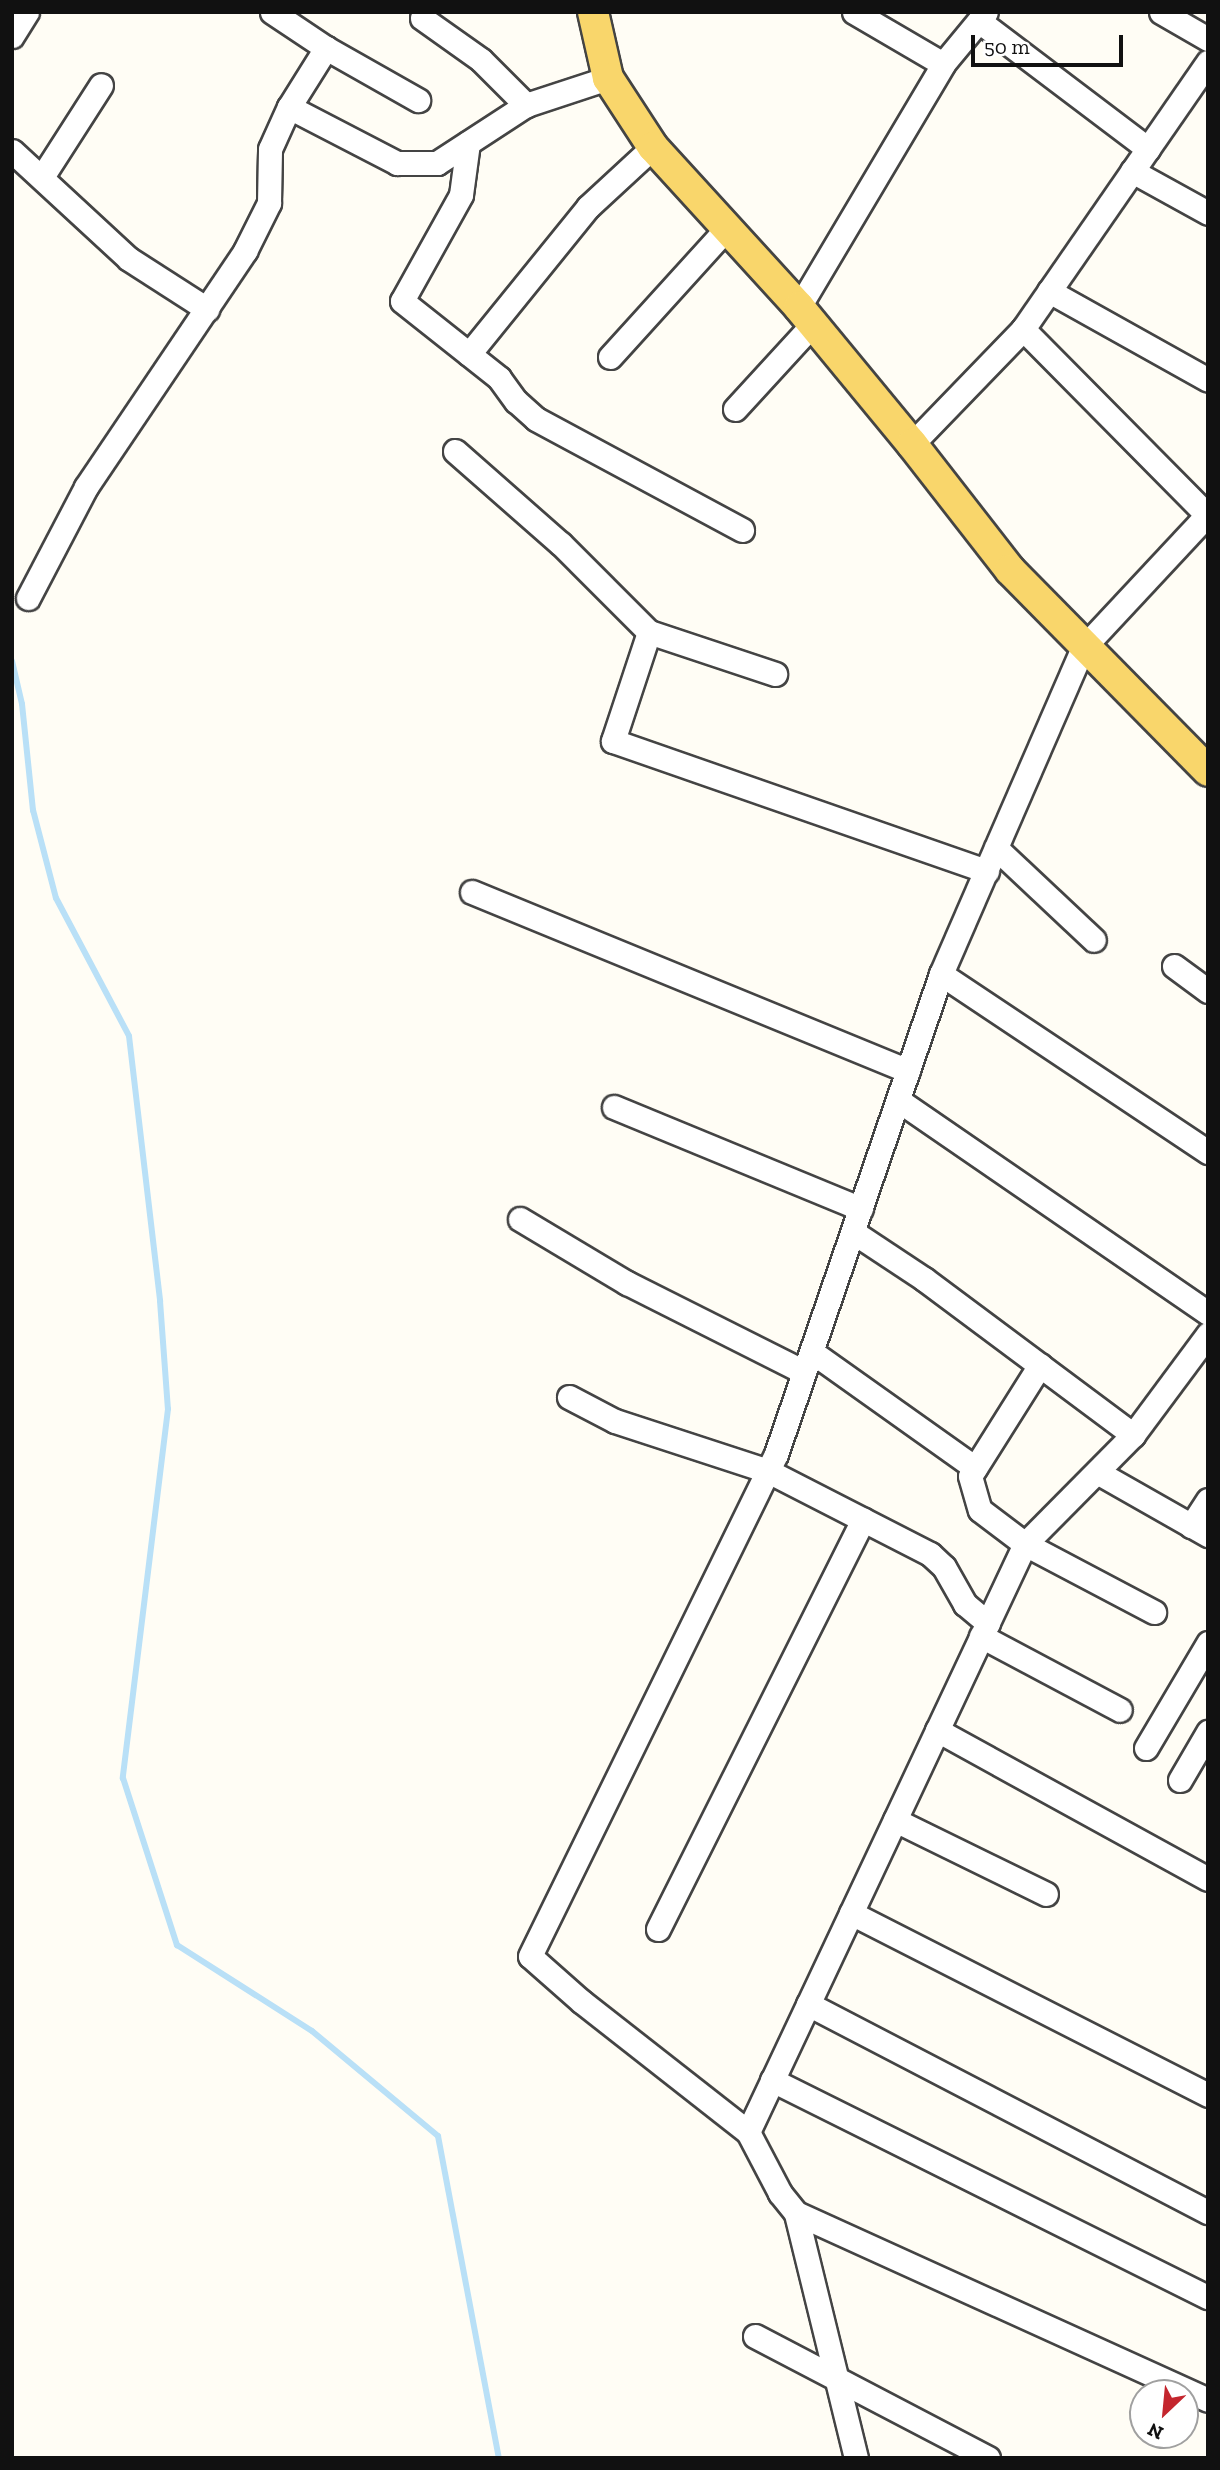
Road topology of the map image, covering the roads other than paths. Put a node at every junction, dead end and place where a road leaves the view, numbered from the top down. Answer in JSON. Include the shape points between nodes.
{"nodes":[{"id":1,"x":27,"y":12,"type":"edge"},
{"id":2,"x":272,"y":12,"type":"edge"},
{"id":3,"x":593,"y":12,"type":"edge"},
{"id":4,"x":854,"y":12,"type":"edge"},
{"id":5,"x":1161,"y":12,"type":"edge"},
{"id":6,"x":982,"y":16,"type":"edge"},
{"id":7,"x":422,"y":18,"type":"dead end"},
{"id":8,"x":12,"y":36,"type":"edge"},
{"id":9,"x":1208,"y":38,"type":"edge"},
{"id":10,"x":326,"y":48,"type":"junction"},
{"id":11,"x":1208,"y":62,"type":"edge"},
{"id":12,"x":943,"y":64,"type":"junction"},
{"id":13,"x":608,"y":78,"type":"junction"},
{"id":14,"x":101,"y":85,"type":"dead end"},
{"id":15,"x":418,"y":100,"type":"dead end"},
{"id":16,"x":526,"y":105,"type":"junction"},
{"id":17,"x":289,"y":107,"type":"junction"},
{"id":18,"x":468,"y":142,"type":"junction"},
{"id":19,"x":653,"y":147,"type":"junction"},
{"id":20,"x":1148,"y":149,"type":"junction"},
{"id":21,"x":12,"y":151,"type":"edge"},
{"id":22,"x":1132,"y":172,"type":"junction"},
{"id":23,"x":42,"y":177,"type":"junction"},
{"id":24,"x":1208,"y":213,"type":"edge"},
{"id":25,"x":727,"y":228,"type":"junction"},
{"id":26,"x":1049,"y":291,"type":"junction"},
{"id":27,"x":207,"y":309,"type":"junction"},
{"id":28,"x":806,"y":316,"type":"junction"},
{"id":29,"x":1023,"y":329,"type":"junction"},
{"id":30,"x":469,"y":354,"type":"junction"},
{"id":31,"x":610,"y":357,"type":"dead end"},
{"id":32,"x":1208,"y":380,"type":"edge"},
{"id":33,"x":735,"y":409,"type":"dead end"},
{"id":34,"x":912,"y":444,"type":"junction"},
{"id":35,"x":455,"y":451,"type":"dead end"},
{"id":36,"x":1207,"y":515,"type":"edge"},
{"id":37,"x":742,"y":530,"type":"dead end"},
{"id":38,"x":28,"y":598,"type":"dead end"},
{"id":39,"x":649,"y":632,"type":"junction"},
{"id":40,"x":1083,"y":648,"type":"junction"},
{"id":41,"x":775,"y":674,"type":"dead end"},
{"id":42,"x":1208,"y":771,"type":"edge"},
{"id":43,"x":996,"y":848,"type":"junction"},
{"id":44,"x":986,"y":871,"type":"junction"},
{"id":45,"x":472,"y":892,"type":"dead end"},
{"id":46,"x":1094,"y":940,"type":"dead end"},
{"id":47,"x":1174,"y":967,"type":"dead end"},
{"id":48,"x":941,"y":974,"type":"junction"},
{"id":49,"x":1208,"y":991,"type":"edge"},
{"id":50,"x":908,"y":1071,"type":"junction"},
{"id":51,"x":898,"y":1100,"type":"junction"},
{"id":52,"x":614,"y":1108,"type":"dead end"},
{"id":53,"x":1208,"y":1152,"type":"edge"},
{"id":54,"x":861,"y":1209,"type":"junction"},
{"id":55,"x":520,"y":1219,"type":"dead end"},
{"id":56,"x":853,"y":1232,"type":"junction"},
{"id":57,"x":1208,"y":1313,"type":"edge"},
{"id":58,"x":1208,"y":1334,"type":"edge"},
{"id":59,"x":808,"y":1362,"type":"junction"},
{"id":60,"x":1040,"y":1366,"type":"junction"},
{"id":61,"x":569,"y":1397,"type":"dead end"},
{"id":62,"x":1133,"y":1435,"type":"junction"},
{"id":63,"x":975,"y":1468,"type":"junction"},
{"id":64,"x":768,"y":1471,"type":"junction"},
{"id":65,"x":1097,"y":1472,"type":"junction"},
{"id":66,"x":1208,"y":1500,"type":"edge"},
{"id":67,"x":863,"y":1519,"type":"junction"},
{"id":68,"x":1199,"y":1530,"type":"edge"},
{"id":69,"x":1025,"y":1544,"type":"junction"},
{"id":70,"x":1154,"y":1612,"type":"dead end"},
{"id":71,"x":984,"y":1629,"type":"junction"},
{"id":72,"x":1208,"y":1643,"type":"edge"},
{"id":73,"x":1120,"y":1710,"type":"dead end"},
{"id":74,"x":937,"y":1730,"type":"junction"},
{"id":75,"x":1208,"y":1732,"type":"edge"},
{"id":76,"x":1146,"y":1748,"type":"dead end"},
{"id":77,"x":1180,"y":1780,"type":"dead end"},
{"id":78,"x":895,"y":1820,"type":"junction"},
{"id":79,"x":1208,"y":1879,"type":"edge"},
{"id":80,"x":1046,"y":1895,"type":"dead end"},
{"id":81,"x":851,"y":1913,"type":"junction"},
{"id":82,"x":658,"y":1929,"type":"dead end"},
{"id":83,"x":808,"y":2004,"type":"junction"},
{"id":84,"x":772,"y":2080,"type":"junction"},
{"id":85,"x":1208,"y":2095,"type":"edge"},
{"id":86,"x":748,"y":2132,"type":"junction"},
{"id":87,"x":1208,"y":2212,"type":"edge"},
{"id":88,"x":796,"y":2214,"type":"junction"},
{"id":89,"x":1208,"y":2297,"type":"edge"},
{"id":90,"x":755,"y":2336,"type":"dead end"},
{"id":91,"x":836,"y":2378,"type":"junction"},
{"id":92,"x":1208,"y":2400,"type":"edge"},
{"id":93,"x":856,"y":2458,"type":"edge"},
{"id":94,"x":988,"y":2458,"type":"edge"}],
"edges":[{"from":1,"to":8,"type":"street"},
{"from":2,"to":10,"type":"street"},
{"from":3,"to":13,"type":"main road"},
{"from":4,"to":12,"type":"street"},
{"from":5,"to":9,"type":"street"},
{"from":6,"to":12,"type":"street"},
{"from":6,"to":20,"type":"street"},
{"from":7,"to":16,"type":"street","via":[[481,60]]},
{"from":10,"to":15,"type":"street"},
{"from":10,"to":17,"type":"street"},
{"from":11,"to":20,"type":"street"},
{"from":12,"to":28,"type":"street"},
{"from":13,"to":16,"type":"street"},
{"from":13,"to":19,"type":"main road"},
{"from":14,"to":23,"type":"street"},
{"from":16,"to":18,"type":"street"},
{"from":17,"to":18,"type":"street","via":[[397,163],[438,163]]},
{"from":17,"to":27,"type":"street","via":[[270,149],[268,202],[245,251]]},
{"from":18,"to":30,"type":"street","via":[[461,195],[402,301]]},
{"from":19,"to":25,"type":"main road"},
{"from":19,"to":30,"type":"street","via":[[588,207]]},
{"from":20,"to":22,"type":"street"},
{"from":21,"to":23,"type":"street"},
{"from":22,"to":24,"type":"street"},
{"from":22,"to":26,"type":"street"},
{"from":23,"to":27,"type":"street","via":[[129,259]]},
{"from":25,"to":28,"type":"main road"},
{"from":25,"to":31,"type":"street"},
{"from":26,"to":29,"type":"street"},
{"from":26,"to":32,"type":"street"},
{"from":27,"to":38,"type":"street","via":[[86,487]]},
{"from":28,"to":33,"type":"street"},
{"from":28,"to":34,"type":"main road"},
{"from":29,"to":34,"type":"street"},
{"from":29,"to":36,"type":"street"},
{"from":30,"to":37,"type":"street","via":[[499,378],[536,419]]},
{"from":34,"to":40,"type":"main road","via":[[1010,570]]},
{"from":35,"to":39,"type":"street","via":[[561,544]]},
{"from":36,"to":40,"type":"street"},
{"from":39,"to":41,"type":"street"},
{"from":39,"to":44,"type":"street","via":[[613,741]]},
{"from":40,"to":42,"type":"main road"},
{"from":40,"to":43,"type":"street"},
{"from":43,"to":44,"type":"street"},
{"from":43,"to":46,"type":"street"},
{"from":44,"to":48,"type":"street"},
{"from":45,"to":50,"type":"street"},
{"from":47,"to":49,"type":"street"},
{"from":48,"to":50,"type":"street"},
{"from":48,"to":53,"type":"street"},
{"from":50,"to":51,"type":"street"},
{"from":51,"to":54,"type":"street"},
{"from":51,"to":57,"type":"street"},
{"from":52,"to":54,"type":"street"},
{"from":54,"to":56,"type":"street"},
{"from":55,"to":59,"type":"street","via":[[627,1283]]},
{"from":56,"to":59,"type":"street"},
{"from":56,"to":60,"type":"street"},
{"from":58,"to":62,"type":"street"},
{"from":59,"to":63,"type":"street"},
{"from":59,"to":64,"type":"street"},
{"from":60,"to":62,"type":"street"},
{"from":60,"to":63,"type":"street"},
{"from":61,"to":64,"type":"street","via":[[615,1421]]},
{"from":62,"to":65,"type":"street"},
{"from":63,"to":69,"type":"street","via":[[970,1476],[980,1510]]},
{"from":64,"to":67,"type":"street"},
{"from":64,"to":86,"type":"street","via":[[530,1956]]},
{"from":65,"to":68,"type":"street"},
{"from":65,"to":69,"type":"street"},
{"from":66,"to":68,"type":"street"},
{"from":67,"to":71,"type":"street","via":[[930,1554],[944,1567]]},
{"from":67,"to":82,"type":"street"},
{"from":69,"to":70,"type":"street"},
{"from":69,"to":71,"type":"street"},
{"from":71,"to":73,"type":"street"},
{"from":71,"to":74,"type":"street"},
{"from":72,"to":76,"type":"street"},
{"from":74,"to":78,"type":"street"},
{"from":74,"to":79,"type":"street"},
{"from":75,"to":77,"type":"street"},
{"from":78,"to":80,"type":"street"},
{"from":78,"to":81,"type":"street"},
{"from":81,"to":83,"type":"street"},
{"from":81,"to":85,"type":"street"},
{"from":83,"to":84,"type":"street"},
{"from":83,"to":87,"type":"street"},
{"from":84,"to":86,"type":"street"},
{"from":84,"to":89,"type":"street"},
{"from":86,"to":88,"type":"street"},
{"from":88,"to":91,"type":"street"},
{"from":88,"to":92,"type":"street"},
{"from":90,"to":91,"type":"street"},
{"from":91,"to":93,"type":"street"},
{"from":91,"to":94,"type":"street"}]}
